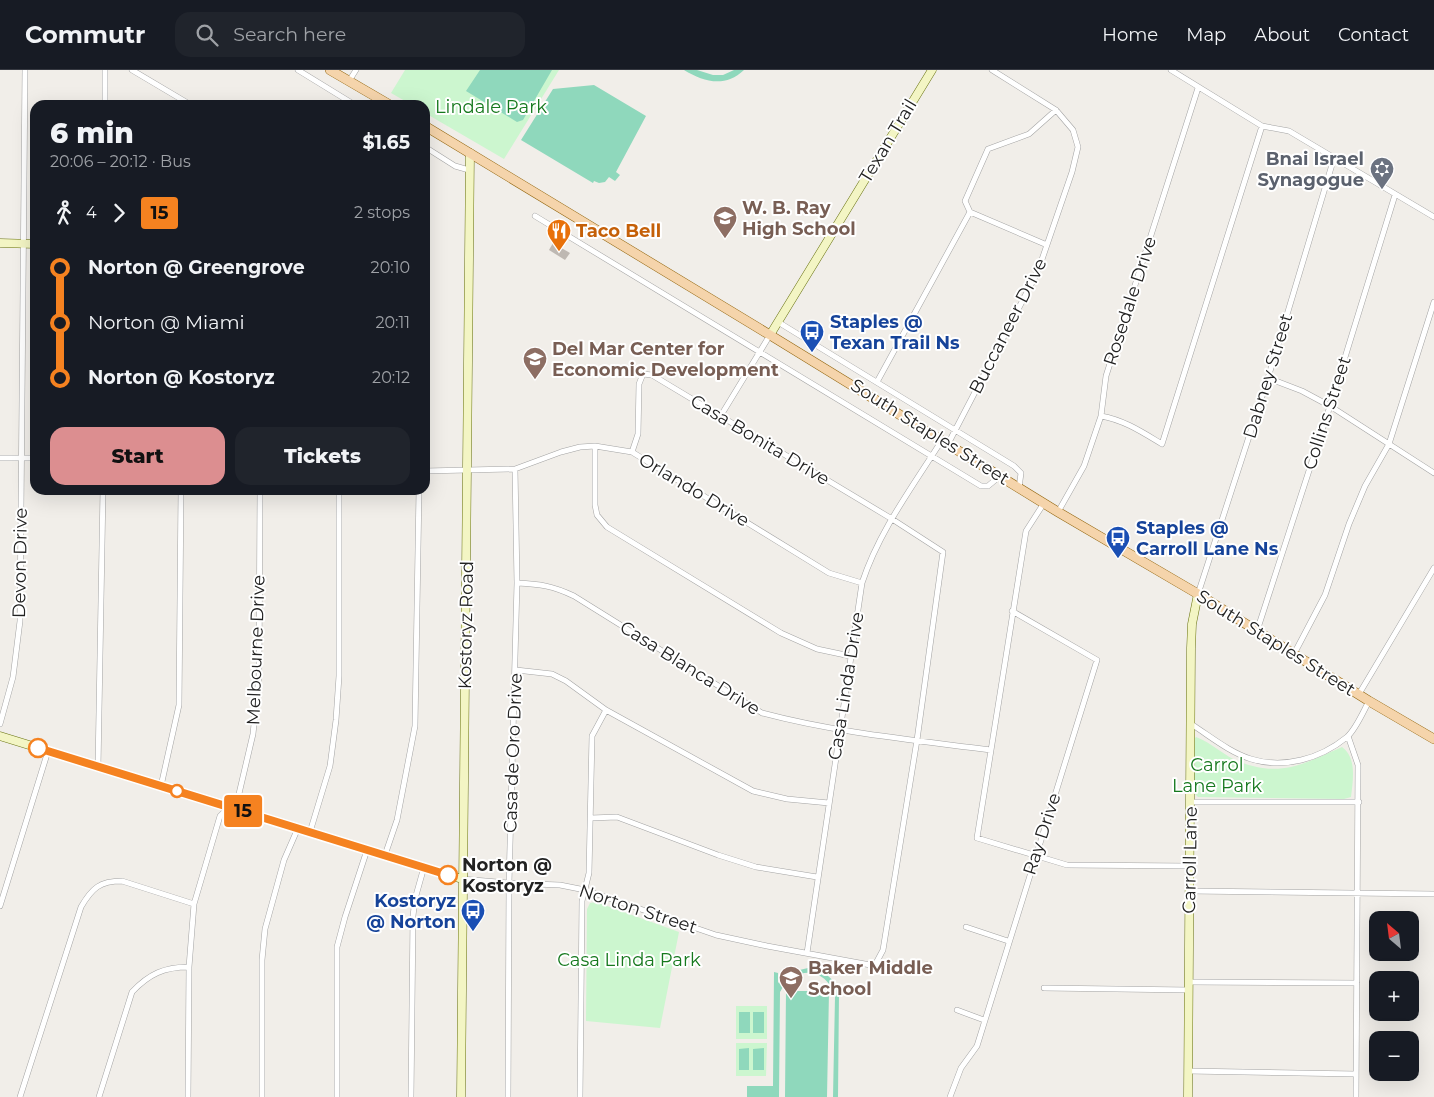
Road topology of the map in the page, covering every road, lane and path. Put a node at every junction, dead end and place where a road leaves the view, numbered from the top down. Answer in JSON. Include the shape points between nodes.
{"nodes":[{"id":1,"x":25,"y":70,"type":"edge"},
{"id":2,"x":105,"y":70,"type":"edge"},
{"id":3,"x":132,"y":70,"type":"edge"},
{"id":4,"x":298,"y":70,"type":"edge"},
{"id":5,"x":330,"y":70,"type":"edge"},
{"id":6,"x":356,"y":70,"type":"edge"},
{"id":7,"x":932,"y":70,"type":"edge"},
{"id":8,"x":992,"y":70,"type":"edge"},
{"id":9,"x":1171,"y":70,"type":"edge"},
{"id":10,"x":349,"y":82,"type":"junction"},
{"id":11,"x":1198,"y":88,"type":"junction"},
{"id":12,"x":105,"y":100,"type":"edge"},
{"id":13,"x":181,"y":100,"type":"edge"},
{"id":14,"x":347,"y":100,"type":"edge"},
{"id":15,"x":381,"y":100,"type":"edge"},
{"id":16,"x":1056,"y":110,"type":"junction"},
{"id":17,"x":1262,"y":126,"type":"junction"},
{"id":18,"x":430,"y":129,"type":"edge"},
{"id":19,"x":430,"y":151,"type":"edge"},
{"id":20,"x":470,"y":153,"type":"junction"},
{"id":21,"x":1334,"y":158,"type":"junction"},
{"id":22,"x":470,"y":170,"type":"junction"},
{"id":23,"x":1395,"y":195,"type":"junction"},
{"id":24,"x":970,"y":212,"type":"junction"},
{"id":25,"x":535,"y":216,"type":"dead end"},
{"id":26,"x":1434,"y":217,"type":"edge"},
{"id":27,"x":0,"y":243,"type":"edge"},
{"id":28,"x":23,"y":243,"type":"junction"},
{"id":29,"x":30,"y":244,"type":"edge"},
{"id":30,"x":1047,"y":244,"type":"junction"},
{"id":31,"x":1434,"y":302,"type":"edge"},
{"id":32,"x":778,"y":322,"type":"junction"},
{"id":33,"x":770,"y":334,"type":"junction"},
{"id":34,"x":760,"y":352,"type":"junction"},
{"id":35,"x":1268,"y":378,"type":"junction"},
{"id":36,"x":876,"y":382,"type":"junction"},
{"id":37,"x":1330,"y":406,"type":"junction"},
{"id":38,"x":1101,"y":416,"type":"junction"},
{"id":39,"x":720,"y":417,"type":"junction"},
{"id":40,"x":955,"y":430,"type":"junction"},
{"id":41,"x":945,"y":442,"type":"junction"},
{"id":42,"x":1389,"y":444,"type":"junction"},
{"id":43,"x":595,"y":446,"type":"junction"},
{"id":44,"x":632,"y":452,"type":"junction"},
{"id":45,"x":932,"y":456,"type":"junction"},
{"id":46,"x":0,"y":458,"type":"edge"},
{"id":47,"x":21,"y":458,"type":"junction"},
{"id":48,"x":30,"y":458,"type":"edge"},
{"id":49,"x":515,"y":468,"type":"junction"},
{"id":50,"x":468,"y":471,"type":"junction"},
{"id":51,"x":430,"y":472,"type":"edge"},
{"id":52,"x":1434,"y":473,"type":"edge"},
{"id":53,"x":1000,"y":476,"type":"junction"},
{"id":54,"x":1019,"y":488,"type":"junction"},
{"id":55,"x":103,"y":495,"type":"edge"},
{"id":56,"x":181,"y":495,"type":"edge"},
{"id":57,"x":260,"y":495,"type":"edge"},
{"id":58,"x":339,"y":495,"type":"edge"},
{"id":59,"x":419,"y":495,"type":"edge"},
{"id":60,"x":1044,"y":503,"type":"junction"},
{"id":61,"x":1058,"y":512,"type":"junction"},
{"id":62,"x":892,"y":520,"type":"junction"},
{"id":63,"x":1434,"y":568,"type":"edge"},
{"id":64,"x":517,"y":583,"type":"junction"},
{"id":65,"x":862,"y":583,"type":"junction"},
{"id":66,"x":1198,"y":594,"type":"junction"},
{"id":67,"x":1012,"y":611,"type":"junction"},
{"id":68,"x":1256,"y":631,"type":"junction"},
{"id":69,"x":1294,"y":654,"type":"junction"},
{"id":70,"x":850,"y":656,"type":"junction"},
{"id":71,"x":516,"y":670,"type":"junction"},
{"id":72,"x":1359,"y":694,"type":"junction"},
{"id":73,"x":1369,"y":702,"type":"junction"},
{"id":74,"x":606,"y":710,"type":"junction"},
{"id":75,"x":0,"y":724,"type":"edge"},
{"id":76,"x":1191,"y":724,"type":"junction"},
{"id":77,"x":839,"y":730,"type":"junction"},
{"id":78,"x":0,"y":736,"type":"edge"},
{"id":79,"x":1348,"y":736,"type":"junction"},
{"id":80,"x":1433,"y":737,"type":"edge"},
{"id":81,"x":917,"y":740,"type":"junction"},
{"id":82,"x":991,"y":750,"type":"junction"},
{"id":83,"x":48,"y":751,"type":"junction"},
{"id":84,"x":98,"y":766,"type":"junction"},
{"id":85,"x":161,"y":786,"type":"junction"},
{"id":86,"x":1192,"y":802,"type":"junction"},
{"id":87,"x":1359,"y":802,"type":"junction"},
{"id":88,"x":829,"y":803,"type":"junction"},
{"id":89,"x":230,"y":807,"type":"junction"},
{"id":90,"x":591,"y":818,"type":"junction"},
{"id":91,"x":298,"y":828,"type":"junction"},
{"id":92,"x":310,"y":832,"type":"junction"},
{"id":93,"x":367,"y":850,"type":"junction"},
{"id":94,"x":385,"y":855,"type":"junction"},
{"id":95,"x":1036,"y":855,"type":"junction"},
{"id":96,"x":1189,"y":866,"type":"junction"},
{"id":97,"x":424,"y":867,"type":"junction"},
{"id":98,"x":818,"y":878,"type":"junction"},
{"id":99,"x":462,"y":879,"type":"junction"},
{"id":100,"x":509,"y":883,"type":"junction"},
{"id":101,"x":584,"y":890,"type":"junction"},
{"id":102,"x":1190,"y":891,"type":"junction"},
{"id":103,"x":1358,"y":894,"type":"junction"},
{"id":104,"x":1434,"y":894,"type":"edge"},
{"id":105,"x":194,"y":904,"type":"junction"},
{"id":106,"x":0,"y":906,"type":"edge"},
{"id":107,"x":966,"y":927,"type":"dead end"},
{"id":108,"x":1008,"y":941,"type":"junction"},
{"id":109,"x":807,"y":952,"type":"junction"},
{"id":110,"x":875,"y":965,"type":"junction"},
{"id":111,"x":189,"y":967,"type":"junction"},
{"id":112,"x":903,"y":970,"type":"dead end"},
{"id":113,"x":1357,"y":982,"type":"junction"},
{"id":114,"x":1189,"y":986,"type":"junction"},
{"id":115,"x":1044,"y":988,"type":"dead end"},
{"id":116,"x":957,"y":1010,"type":"dead end"},
{"id":117,"x":984,"y":1020,"type":"junction"},
{"id":118,"x":1188,"y":1071,"type":"junction"},
{"id":119,"x":1356,"y":1074,"type":"junction"},
{"id":120,"x":20,"y":1097,"type":"edge"},
{"id":121,"x":99,"y":1097,"type":"edge"},
{"id":122,"x":188,"y":1097,"type":"edge"},
{"id":123,"x":262,"y":1097,"type":"edge"},
{"id":124,"x":337,"y":1097,"type":"edge"},
{"id":125,"x":411,"y":1097,"type":"edge"},
{"id":126,"x":461,"y":1097,"type":"edge"},
{"id":127,"x":508,"y":1097,"type":"edge"},
{"id":128,"x":580,"y":1097,"type":"edge"},
{"id":129,"x":950,"y":1097,"type":"edge"},
{"id":130,"x":1188,"y":1097,"type":"edge"},
{"id":131,"x":1356,"y":1097,"type":"edge"}],
"edges":[{"from":1,"to":28,"type":"street","name":"Devon Drive"},
{"from":2,"to":12,"type":"street"},
{"from":3,"to":13,"type":"street"},
{"from":4,"to":14,"type":"street"},
{"from":5,"to":10,"type":"main road"},
{"from":6,"to":10,"type":"street"},
{"from":7,"to":32,"type":"street","name":"Texan Trail"},
{"from":8,"to":16,"type":"street","name":"Buccaneer Drive"},
{"from":9,"to":11,"type":"street"},
{"from":10,"to":15,"type":"main road"},
{"from":11,"to":17,"type":"street"},
{"from":11,"to":38,"type":"street","name":"Rosedale Drive","via":[[1106,376]]},
{"from":16,"to":24,"type":"street","via":[[1029,134],[988,149],[965,201]]},
{"from":16,"to":30,"type":"street","name":"Buccaneer Drive","via":[[1073,130],[1078,147]]},
{"from":17,"to":21,"type":"street","via":[[1290,130]]},
{"from":17,"to":38,"type":"street","via":[[1162,444],[1115,418]]},
{"from":18,"to":20,"type":"main road","name":"South Staples Street"},
{"from":19,"to":22,"type":"street","via":[[455,166]]},
{"from":20,"to":22,"type":"street","name":"Kostoryz Road"},
{"from":20,"to":33,"type":"main road","name":"South Staples Street"},
{"from":21,"to":23,"type":"street"},
{"from":21,"to":35,"type":"street","name":"Dabney Street"},
{"from":22,"to":50,"type":"street","name":"Kostoryz Road"},
{"from":23,"to":26,"type":"street"},
{"from":23,"to":37,"type":"street","name":"Collins Street"},
{"from":24,"to":30,"type":"street"},
{"from":24,"to":36,"type":"street"},
{"from":25,"to":34,"type":"street"},
{"from":27,"to":28,"type":"street"},
{"from":28,"to":29,"type":"street"},
{"from":28,"to":47,"type":"street","name":"Devon Drive"},
{"from":30,"to":40,"type":"street","name":"Buccaneer Drive","via":[[1038,271]]},
{"from":31,"to":42,"type":"street"},
{"from":32,"to":33,"type":"street","name":"Texan Trail"},
{"from":32,"to":36,"type":"street"},
{"from":33,"to":34,"type":"street","name":"Texan Trail"},
{"from":33,"to":41,"type":"main road","name":"South Staples Street"},
{"from":34,"to":39,"type":"street","name":"Texan Trail"},
{"from":34,"to":45,"type":"street"},
{"from":35,"to":37,"type":"street"},
{"from":35,"to":66,"type":"street","name":"Dabney Street"},
{"from":36,"to":40,"type":"street"},
{"from":37,"to":42,"type":"street"},
{"from":37,"to":68,"type":"street","name":"Collins Street"},
{"from":38,"to":61,"type":"street","name":"Rosedale Drive","via":[[1084,466]]},
{"from":39,"to":44,"type":"street","name":"Casa Bonita Drive","via":[[652,375],[643,374],[639,384],[638,434]]},
{"from":39,"to":62,"type":"street","name":"Casa Bonita Drive"},
{"from":40,"to":41,"type":"street","name":"Buccaneer Drive"},
{"from":40,"to":54,"type":"street","via":[[1014,466],[1021,474]]},
{"from":41,"to":45,"type":"street","name":"Casa Linda Drive"},
{"from":41,"to":53,"type":"main road","name":"South Staples Street"},
{"from":42,"to":52,"type":"street"},
{"from":42,"to":69,"type":"street","via":[[1365,486],[1325,595]]},
{"from":43,"to":44,"type":"street","name":"Orlando Drive"},
{"from":43,"to":49,"type":"street","name":"Orlando Drive","via":[[560,452]]},
{"from":43,"to":70,"type":"street","via":[[594,505],[597,515],[607,527],[781,634]]},
{"from":44,"to":65,"type":"street","name":"Orlando Drive","via":[[829,573]]},
{"from":45,"to":53,"type":"street","via":[[981,486],[988,486]]},
{"from":45,"to":62,"type":"street","name":"Casa Linda Drive"},
{"from":46,"to":47,"type":"street"},
{"from":47,"to":48,"type":"street"},
{"from":47,"to":75,"type":"street","name":"Devon Drive","via":[[20,622],[13,677]]},
{"from":49,"to":50,"type":"street","name":"Orlando Drive"},
{"from":49,"to":64,"type":"street","name":"Casa de Oro Drive"},
{"from":50,"to":51,"type":"street","name":"Orlando Drive"},
{"from":50,"to":99,"type":"street","name":"Kostoryz Road"},
{"from":53,"to":54,"type":"main road","name":"South Staples Street"},
{"from":54,"to":60,"type":"main road","name":"South Staples Street"},
{"from":55,"to":84,"type":"street"},
{"from":56,"to":85,"type":"street","via":[[179,706]]},
{"from":57,"to":89,"type":"street","name":"Melbourne Drive","via":[[259,675],[247,762],[238,798]]},
{"from":58,"to":92,"type":"street","via":[[336,720],[330,766]]},
{"from":59,"to":94,"type":"street","via":[[415,726],[397,820]]},
{"from":60,"to":61,"type":"main road","name":"South Staples Street"},
{"from":60,"to":67,"type":"street","via":[[1026,531]]},
{"from":61,"to":66,"type":"main road","name":"South Staples Street"},
{"from":62,"to":65,"type":"street","name":"Casa Linda Drive","via":[[869,561]]},
{"from":62,"to":81,"type":"street","name":"Casa Bonita Drive","via":[[943,552]]},
{"from":63,"to":72,"type":"street"},
{"from":64,"to":71,"type":"street","name":"Casa de Oro Drive"},
{"from":64,"to":77,"type":"street","name":"Casa Blanca Drive","via":[[557,587],[574,596],[762,713]]},
{"from":65,"to":70,"type":"street","name":"Casa Linda Drive"},
{"from":66,"to":68,"type":"main road","name":"South Staples Street"},
{"from":66,"to":76,"type":"street","name":"Carroll Lane","via":[[1192,624]]},
{"from":67,"to":82,"type":"street"},
{"from":67,"to":95,"type":"street","name":"Ray Drive","via":[[1097,660]]},
{"from":68,"to":69,"type":"main road","name":"South Staples Street"},
{"from":69,"to":72,"type":"main road","name":"South Staples Street"},
{"from":70,"to":77,"type":"street","name":"Casa Linda Drive"},
{"from":71,"to":74,"type":"street","via":[[552,674]]},
{"from":71,"to":100,"type":"street","name":"Casa de Oro Drive"},
{"from":72,"to":73,"type":"main road","name":"South Staples Street"},
{"from":73,"to":79,"type":"street"},
{"from":73,"to":80,"type":"main road","name":"South Staples Street"},
{"from":74,"to":88,"type":"street","via":[[753,791]]},
{"from":74,"to":90,"type":"street","via":[[592,736]]},
{"from":76,"to":79,"type":"street","via":[[1228,748],[1272,764],[1320,755]]},
{"from":76,"to":86,"type":"street","name":"Carroll Lane"},
{"from":77,"to":81,"type":"street","name":"Casa Blanca Drive"},
{"from":77,"to":88,"type":"street","name":"Casa Linda Drive"},
{"from":78,"to":83,"type":"street","name":"Norton Street"},
{"from":79,"to":87,"type":"street","via":[[1358,765]]},
{"from":81,"to":82,"type":"street","name":"Casa Blanca Drive"},
{"from":81,"to":110,"type":"street","via":[[883,950]]},
{"from":82,"to":95,"type":"street","via":[[977,838]]},
{"from":83,"to":84,"type":"street","name":"Norton Street"},
{"from":83,"to":106,"type":"street"},
{"from":84,"to":85,"type":"street","name":"Norton Street"},
{"from":85,"to":89,"type":"street","name":"Norton Street"},
{"from":86,"to":87,"type":"street"},
{"from":86,"to":96,"type":"street","name":"Carroll Lane"},
{"from":87,"to":103,"type":"street"},
{"from":88,"to":98,"type":"street","name":"Casa Linda Drive"},
{"from":89,"to":91,"type":"street","name":"Norton Street"},
{"from":89,"to":105,"type":"street","name":"Melbourne Drive","via":[[220,816]]},
{"from":90,"to":98,"type":"street","via":[[617,817],[756,867]]},
{"from":90,"to":101,"type":"street","via":[[589,873]]},
{"from":91,"to":92,"type":"street","name":"Norton Street"},
{"from":91,"to":123,"type":"street","via":[[284,860],[265,929]]},
{"from":92,"to":93,"type":"street","name":"Norton Street"},
{"from":93,"to":94,"type":"street","name":"Norton Street"},
{"from":93,"to":124,"type":"street","via":[[337,947]]},
{"from":94,"to":97,"type":"street","name":"Norton Street"},
{"from":95,"to":96,"type":"street","via":[[1067,865]]},
{"from":95,"to":108,"type":"street","name":"Ray Drive"},
{"from":96,"to":102,"type":"street","name":"Carroll Lane"},
{"from":97,"to":99,"type":"street","name":"Norton Street"},
{"from":97,"to":125,"type":"street","via":[[412,916]]},
{"from":98,"to":109,"type":"street","name":"Casa Linda Drive"},
{"from":99,"to":100,"type":"street","name":"Norton Street"},
{"from":99,"to":126,"type":"street","name":"Kostoryz Road"},
{"from":100,"to":101,"type":"street","name":"Norton Street","via":[[560,885]]},
{"from":100,"to":127,"type":"street","name":"Casa de Oro Drive"},
{"from":101,"to":109,"type":"street","name":"Norton Street","via":[[716,934]]},
{"from":101,"to":128,"type":"street"},
{"from":102,"to":103,"type":"street"},
{"from":102,"to":114,"type":"street","name":"Carroll Lane"},
{"from":103,"to":104,"type":"street"},
{"from":103,"to":113,"type":"street"},
{"from":105,"to":111,"type":"street","name":"Melbourne Drive"},
{"from":105,"to":120,"type":"street","via":[[122,881],[110,881],[89,893],[81,907]]},
{"from":107,"to":108,"type":"street"},
{"from":108,"to":117,"type":"street","name":"Ray Drive"},
{"from":109,"to":110,"type":"street","name":"Norton Street"},
{"from":110,"to":112,"type":"street","name":"Norton Street"},
{"from":111,"to":121,"type":"street","via":[[158,971],[132,992]]},
{"from":111,"to":122,"type":"street","name":"Melbourne Drive"},
{"from":113,"to":114,"type":"street"},
{"from":113,"to":119,"type":"street"},
{"from":114,"to":115,"type":"street"},
{"from":114,"to":118,"type":"street","name":"Carroll Lane"},
{"from":116,"to":117,"type":"street"},
{"from":117,"to":129,"type":"street","name":"Ray Drive","via":[[977,1046],[961,1068]]},
{"from":118,"to":119,"type":"street"},
{"from":118,"to":130,"type":"street","name":"Carroll Lane"},
{"from":119,"to":131,"type":"street"}]}
